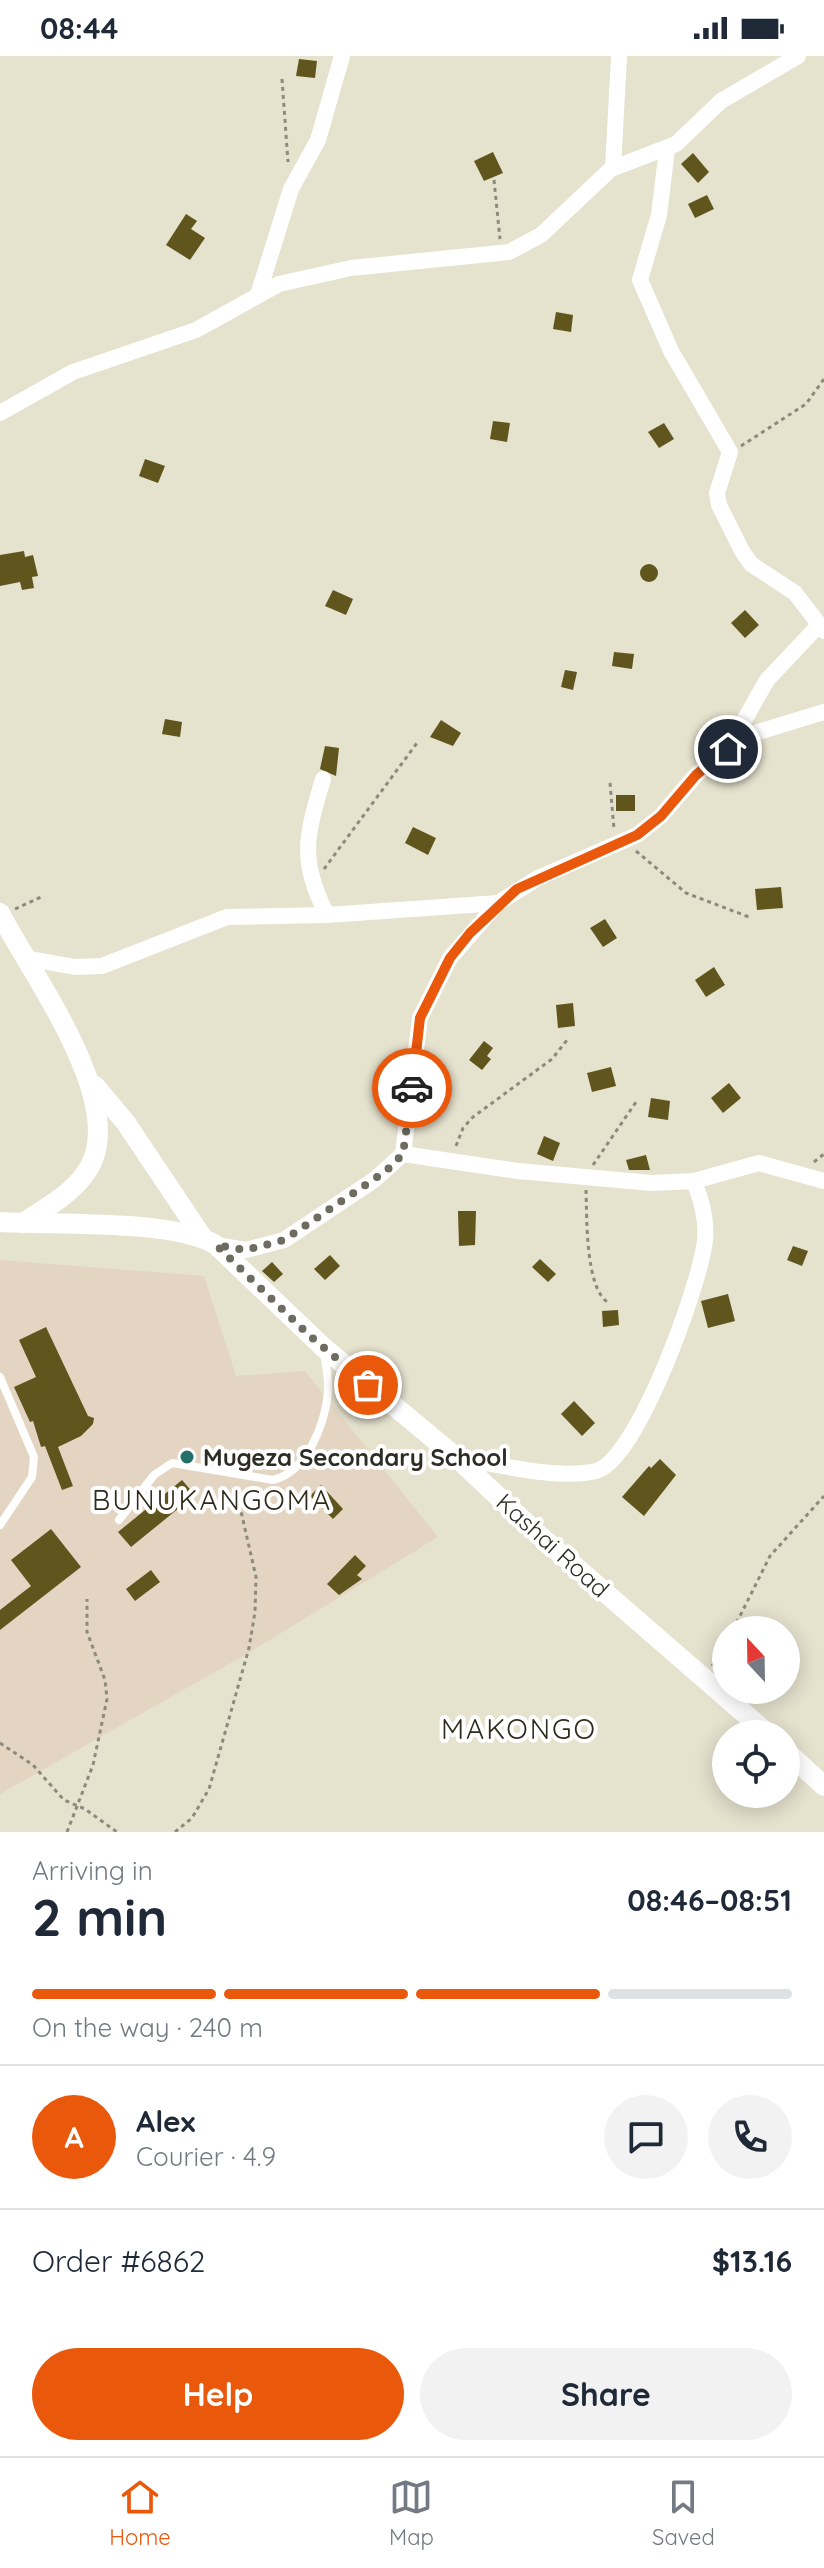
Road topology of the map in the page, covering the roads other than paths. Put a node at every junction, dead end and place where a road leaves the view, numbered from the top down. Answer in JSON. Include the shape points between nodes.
{"nodes":[{"id":1,"x":342,"y":56,"type":"edge"},
{"id":2,"x":619,"y":56,"type":"edge"},
{"id":3,"x":798,"y":56,"type":"edge"},
{"id":4,"x":667,"y":149,"type":"junction"},
{"id":5,"x":613,"y":168,"type":"junction"},
{"id":6,"x":258,"y":295,"type":"junction"},
{"id":7,"x":0,"y":413,"type":"edge"},
{"id":8,"x":822,"y":628,"type":"edge"},
{"id":9,"x":824,"y":712,"type":"edge"},
{"id":10,"x":728,"y":749,"type":"junction"},
{"id":11,"x":323,"y":779,"type":"dead end"},
{"id":12,"x":498,"y":903,"type":"junction"},
{"id":13,"x":0,"y":915,"type":"edge"},
{"id":14,"x":327,"y":915,"type":"junction"},
{"id":15,"x":25,"y":958,"type":"junction"},
{"id":16,"x":87,"y":1076,"type":"junction"},
{"id":17,"x":403,"y":1154,"type":"junction"},
{"id":18,"x":694,"y":1181,"type":"junction"},
{"id":19,"x":824,"y":1181,"type":"edge"},
{"id":20,"x":0,"y":1222,"type":"edge"},
{"id":21,"x":23,"y":1223,"type":"junction"},
{"id":22,"x":209,"y":1240,"type":"junction"},
{"id":23,"x":324,"y":1348,"type":"junction"},
{"id":24,"x":0,"y":1377,"type":"edge"},
{"id":25,"x":457,"y":1458,"type":"junction"},
{"id":26,"x":119,"y":1520,"type":"dead end"},
{"id":27,"x":0,"y":1525,"type":"edge"},
{"id":28,"x":752,"y":1720,"type":"edge"},
{"id":29,"x":800,"y":1764,"type":"edge"},
{"id":30,"x":824,"y":1786,"type":"edge"}],
"edges":[{"from":1,"to":6,"type":"street","via":[[318,140],[291,189]]},
{"from":2,"to":5,"type":"street"},
{"from":3,"to":4,"type":"street","via":[[721,101],[687,137]]},
{"from":4,"to":5,"type":"street"},
{"from":4,"to":8,"type":"street","via":[[659,215],[640,280],[671,351],[730,452],[717,493],[742,551],[751,564],[795,593]]},
{"from":5,"to":6,"type":"street","via":[[541,235],[502,255],[351,268],[279,284]]},
{"from":6,"to":7,"type":"street","via":[[196,330],[73,372]]},
{"from":8,"to":10,"type":"street","via":[[767,680]]},
{"from":9,"to":10,"type":"street","via":[[755,733]]},
{"from":10,"to":12,"type":"street","via":[[696,775],[661,816],[618,845],[538,878]]},
{"from":11,"to":14,"type":"street","via":[[307,852],[312,885]]},
{"from":12,"to":14,"type":"street"},
{"from":12,"to":17,"type":"street","via":[[450,958],[420,1018]]},
{"from":13,"to":15,"type":"street"},
{"from":14,"to":15,"type":"street","via":[[227,917],[102,966]]},
{"from":15,"to":16,"type":"street"},
{"from":16,"to":21,"type":"street","via":[[99,1115],[96,1155],[73,1189]]},
{"from":16,"to":22,"type":"street","name":"Kashai Road"},
{"from":17,"to":18,"type":"street","via":[[518,1171],[652,1183]]},
{"from":17,"to":22,"type":"street","via":[[374,1180],[284,1240],[246,1250]]},
{"from":18,"to":19,"type":"street","via":[[759,1163]]},
{"from":18,"to":25,"type":"street","via":[[704,1211],[699,1270],[666,1363],[613,1463],[596,1471],[571,1472]]},
{"from":20,"to":21,"type":"street"},
{"from":21,"to":22,"type":"street","via":[[107,1225]]},
{"from":22,"to":23,"type":"street","name":"Kashai Road"},
{"from":23,"to":25,"type":"street","name":"Kashai Road"},
{"from":23,"to":26,"type":"lane","via":[[328,1391],[323,1416],[304,1459],[288,1477],[273,1480],[172,1463],[154,1475]]},
{"from":24,"to":27,"type":"lane","via":[[36,1469]]},
{"from":25,"to":28,"type":"street","name":"Kashai Road"},
{"from":29,"to":30,"type":"street"}]}
